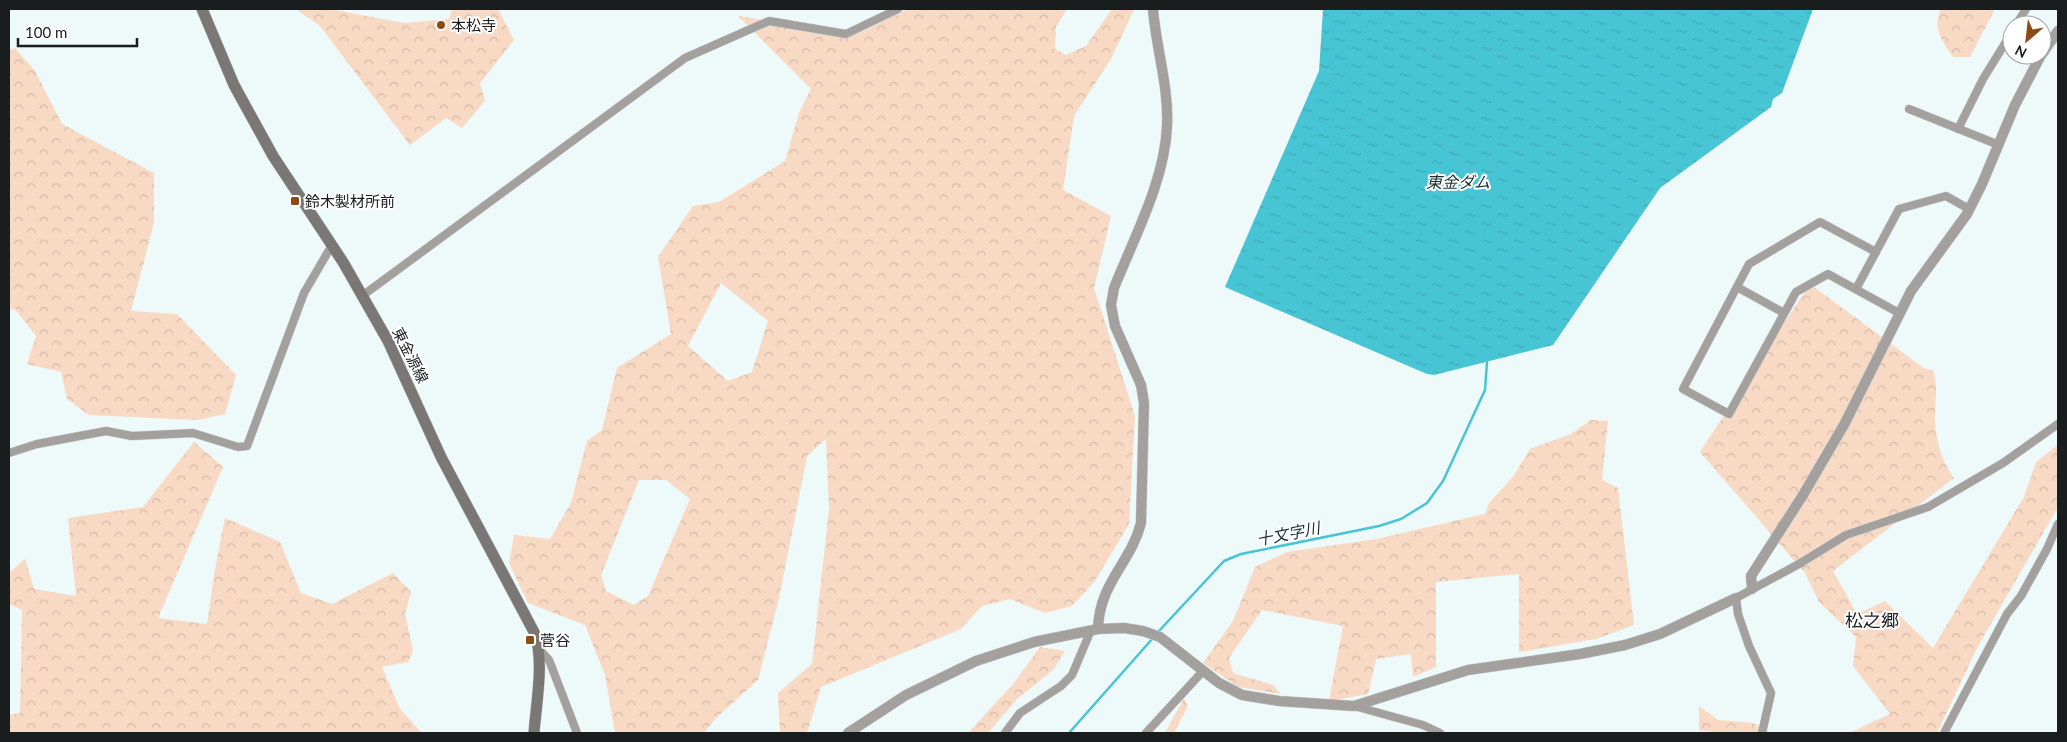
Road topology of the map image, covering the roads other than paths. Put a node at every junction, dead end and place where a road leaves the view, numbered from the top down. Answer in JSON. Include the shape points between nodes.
{"nodes":[{"id":1,"x":202,"y":9,"type":"edge"},
{"id":2,"x":898,"y":9,"type":"edge"},
{"id":3,"x":1154,"y":9,"type":"edge"},
{"id":4,"x":2002,"y":48,"type":"edge"},
{"id":5,"x":2036,"y":65,"type":"edge"},
{"id":6,"x":1909,"y":108,"type":"dead end"},
{"id":7,"x":1958,"y":129,"type":"junction"},
{"id":8,"x":1999,"y":145,"type":"junction"},
{"id":9,"x":1969,"y":209,"type":"junction"},
{"id":10,"x":332,"y":245,"type":"junction"},
{"id":11,"x":1876,"y":252,"type":"junction"},
{"id":12,"x":1737,"y":287,"type":"junction"},
{"id":13,"x":1856,"y":289,"type":"junction"},
{"id":14,"x":362,"y":296,"type":"junction"},
{"id":15,"x":1784,"y":313,"type":"junction"},
{"id":16,"x":1899,"y":313,"type":"junction"},
{"id":17,"x":2058,"y":424,"type":"edge"},
{"id":18,"x":9,"y":453,"type":"edge"},
{"id":19,"x":2058,"y":524,"type":"edge"},
{"id":20,"x":1752,"y":589,"type":"junction"},
{"id":21,"x":1736,"y":598,"type":"junction"},
{"id":22,"x":1094,"y":630,"type":"junction"},
{"id":23,"x":538,"y":648,"type":"junction"},
{"id":24,"x":1203,"y":671,"type":"junction"},
{"id":25,"x":1354,"y":706,"type":"junction"},
{"id":26,"x":534,"y":733,"type":"edge"},
{"id":27,"x":578,"y":733,"type":"edge"},
{"id":28,"x":848,"y":733,"type":"edge"},
{"id":29,"x":1005,"y":733,"type":"edge"},
{"id":30,"x":1146,"y":733,"type":"edge"},
{"id":31,"x":1440,"y":733,"type":"edge"},
{"id":32,"x":1762,"y":733,"type":"edge"},
{"id":33,"x":1944,"y":733,"type":"edge"}],
"edges":[{"from":1,"to":10,"type":"main road","name":"東金源線","via":[[217,49],[264,141]]},
{"from":2,"to":14,"type":"street","via":[[846,34],[769,21],[685,58]]},
{"from":3,"to":22,"type":"street","via":[[1166,105],[1165,148],[1153,191],[1114,288],[1111,305],[1115,326],[1143,394],[1141,523],[1138,536],[1106,588]]},
{"from":4,"to":7,"type":"street"},
{"from":5,"to":8,"type":"street","via":[[2014,105]]},
{"from":6,"to":7,"type":"street"},
{"from":7,"to":8,"type":"street"},
{"from":8,"to":9,"type":"street"},
{"from":9,"to":11,"type":"street","via":[[1946,196],[1899,209]]},
{"from":9,"to":16,"type":"street"},
{"from":10,"to":14,"type":"main road","name":"東金源線"},
{"from":10,"to":18,"type":"street","via":[[304,293],[247,446],[238,447],[193,433],[132,436],[106,431],[37,444]]},
{"from":11,"to":12,"type":"street","via":[[1820,222],[1749,264]]},
{"from":11,"to":13,"type":"street"},
{"from":12,"to":15,"type":"street"},
{"from":12,"to":15,"type":"street","via":[[1683,389],[1729,414]]},
{"from":13,"to":15,"type":"street","via":[[1828,274],[1796,292]]},
{"from":13,"to":16,"type":"street"},
{"from":14,"to":23,"type":"main road","name":"東金源線","via":[[388,341],[441,457],[534,632]]},
{"from":16,"to":20,"type":"street","via":[[1845,423],[1751,576]]},
{"from":17,"to":20,"type":"street","via":[[2003,463],[1936,502],[1846,535]]},
{"from":19,"to":33,"type":"street"},
{"from":20,"to":21,"type":"street"},
{"from":21,"to":25,"type":"street","via":[[1660,634],[1625,645],[1468,670]]},
{"from":21,"to":32,"type":"street","via":[[1749,646],[1771,694]]},
{"from":22,"to":24,"type":"street","via":[[1124,628],[1160,637]]},
{"from":22,"to":28,"type":"street","via":[[1034,642],[976,660],[906,695]]},
{"from":22,"to":29,"type":"street","via":[[1072,675],[1020,713]]},
{"from":23,"to":26,"type":"main road","name":"東金源線"},
{"from":23,"to":27,"type":"street","via":[[549,660]]},
{"from":24,"to":25,"type":"street","via":[[1242,695]]},
{"from":24,"to":30,"type":"street"},
{"from":25,"to":31,"type":"street","via":[[1423,725]]}]}
